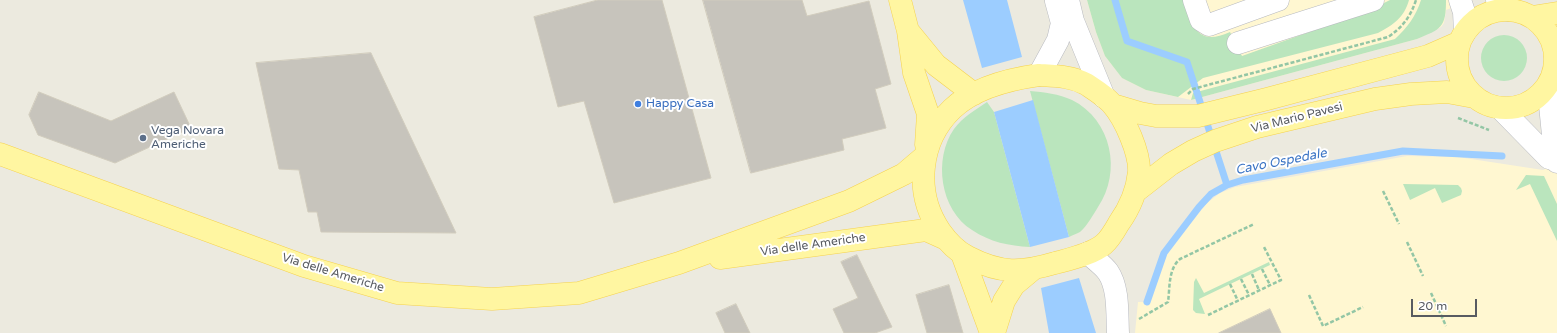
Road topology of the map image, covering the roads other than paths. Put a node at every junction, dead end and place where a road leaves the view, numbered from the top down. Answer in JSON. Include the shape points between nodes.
{"nodes":[{"id":1,"x":900,"y":0,"type":"edge"},
{"id":2,"x":1056,"y":0,"type":"edge"},
{"id":3,"x":1068,"y":0,"type":"edge"},
{"id":4,"x":1194,"y":0,"type":"edge"},
{"id":5,"x":1278,"y":0,"type":"edge"},
{"id":6,"x":1373,"y":0,"type":"edge"},
{"id":7,"x":1460,"y":0,"type":"edge"},
{"id":8,"x":1502,"y":5,"type":"edge"},
{"id":9,"x":1557,"y":13,"type":"edge"},
{"id":10,"x":1532,"y":17,"type":"junction"},
{"id":11,"x":908,"y":31,"type":"junction"},
{"id":12,"x":1462,"y":37,"type":"junction"},
{"id":13,"x":1238,"y":43,"type":"dead end"},
{"id":14,"x":1033,"y":76,"type":"junction"},
{"id":15,"x":1553,"y":76,"type":"edge"},
{"id":16,"x":979,"y":91,"type":"junction"},
{"id":17,"x":1474,"y":97,"type":"junction"},
{"id":18,"x":1109,"y":101,"type":"junction"},
{"id":19,"x":1500,"y":108,"type":"junction"},
{"id":20,"x":0,"y":154,"type":"edge"},
{"id":21,"x":925,"y":155,"type":"junction"},
{"id":22,"x":1556,"y":161,"type":"edge"},
{"id":23,"x":1135,"y":192,"type":"junction"},
{"id":24,"x":946,"y":239,"type":"junction"},
{"id":25,"x":962,"y":254,"type":"junction"},
{"id":26,"x":1081,"y":255,"type":"junction"},
{"id":27,"x":679,"y":263,"type":"junction"},
{"id":28,"x":1032,"y":270,"type":"junction"},
{"id":29,"x":992,"y":333,"type":"edge"},
{"id":30,"x":1118,"y":333,"type":"edge"}],
"edges":[{"from":1,"to":11,"type":"main road"},
{"from":2,"to":14,"type":"street","via":[[1062,23],[1058,40]]},
{"from":3,"to":18,"type":"street","via":[[1073,22]]},
{"from":4,"to":5,"type":"street","via":[[1201,20],[1209,25]]},
{"from":6,"to":13,"type":"street"},
{"from":7,"to":12,"type":"street","via":[[1464,12]]},
{"from":8,"to":10,"type":"main road"},
{"from":8,"to":12,"type":"main road","via":[[1498,11],[1479,18]]},
{"from":9,"to":10,"type":"main road"},
{"from":10,"to":15,"type":"main road","via":[[1544,27],[1552,41],[1556,56]]},
{"from":11,"to":16,"type":"main road","via":[[936,65]]},
{"from":11,"to":21,"type":"main road","via":[[914,73],[928,114]]},
{"from":12,"to":17,"type":"main road","via":[[1457,56],[1458,72],[1464,86]]},
{"from":12,"to":18,"type":"main road","via":[[1428,56],[1205,114],[1156,116],[1140,113]]},
{"from":14,"to":16,"type":"main road"},
{"from":14,"to":18,"type":"main road","via":[[1063,76],[1085,84]]},
{"from":15,"to":19,"type":"main road","via":[[1539,96],[1528,104]]},
{"from":15,"to":22,"type":"street"},
{"from":16,"to":21,"type":"main road","via":[[953,109],[936,129]]},
{"from":17,"to":19,"type":"main road","via":[[1486,105]]},
{"from":17,"to":23,"type":"main road","name":"Via Mario Pavesi","via":[[1447,92],[1411,94],[1376,99],[1258,127],[1210,143],[1171,164]]},
{"from":18,"to":23,"type":"main road","via":[[1131,134],[1137,153],[1139,172]]},
{"from":19,"to":22,"type":"street","via":[[1549,158]]},
{"from":20,"to":27,"type":"main road","name":"Via delle Americhe","via":[[304,266],[397,293],[492,299],[579,293]]},
{"from":21,"to":24,"type":"main road","via":[[922,179],[925,200],[933,221]]},
{"from":21,"to":27,"type":"main road","name":"Via delle Americhe","via":[[904,174],[849,201]]},
{"from":23,"to":26,"type":"main road","via":[[1128,212],[1104,244]]},
{"from":24,"to":25,"type":"main road"},
{"from":24,"to":27,"type":"main road","name":"Via delle Americhe","via":[[926,230]]},
{"from":25,"to":28,"type":"main road","via":[[984,265],[1008,270]]},
{"from":25,"to":29,"type":"main road"},
{"from":26,"to":28,"type":"main road"},
{"from":26,"to":30,"type":"street","via":[[1108,271],[1112,279]]},
{"from":28,"to":29,"type":"main road","via":[[1014,285],[1004,302]]}]}
